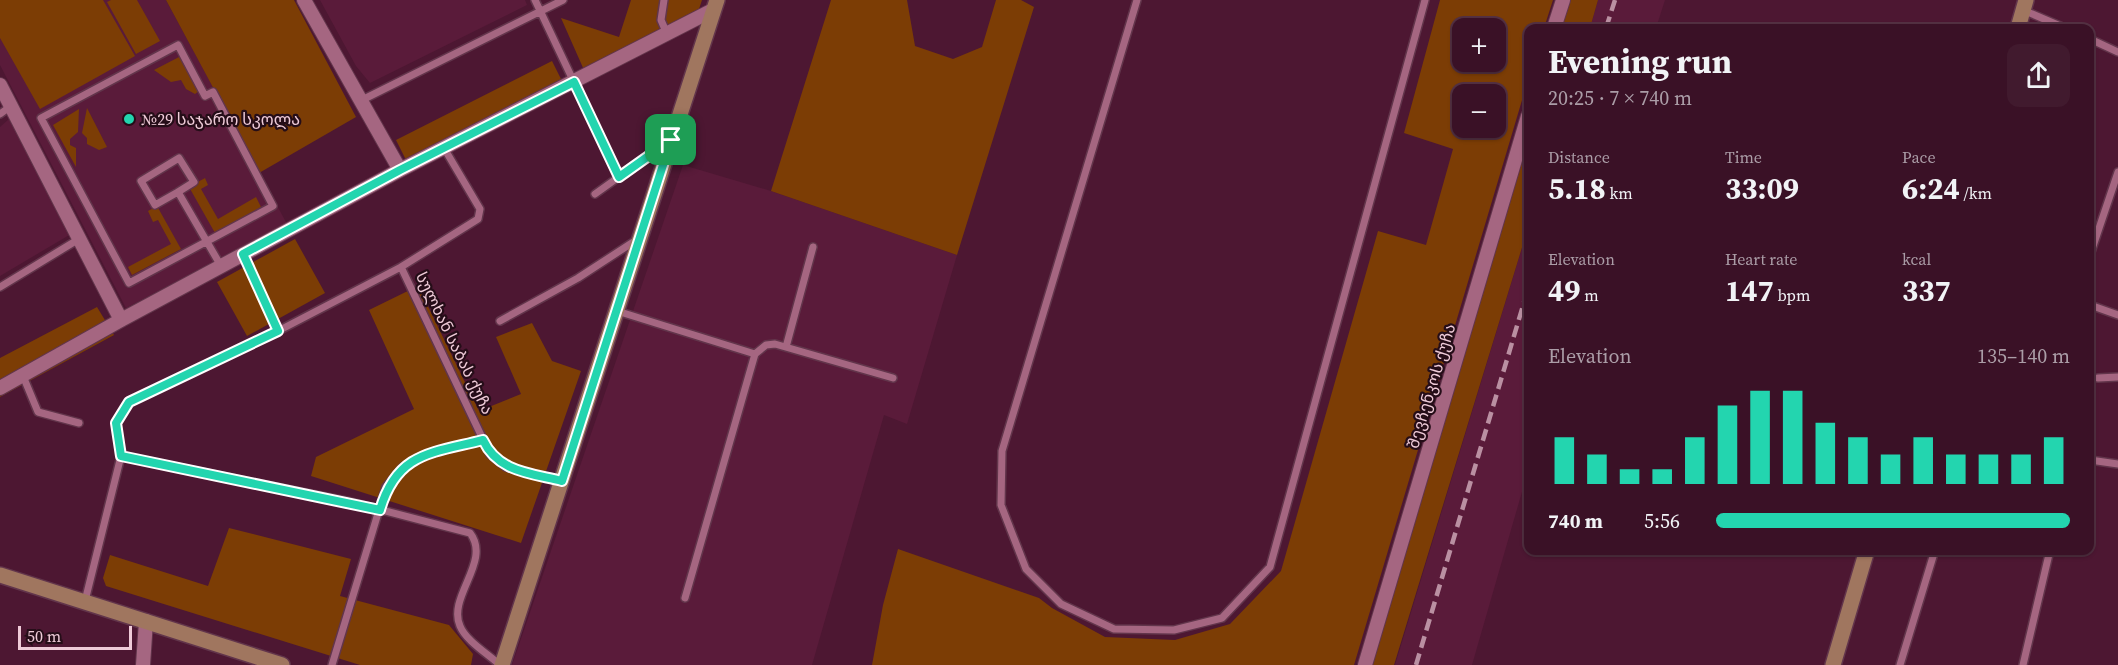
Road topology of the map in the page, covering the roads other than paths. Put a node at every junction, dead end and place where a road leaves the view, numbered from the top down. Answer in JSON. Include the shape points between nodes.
{"nodes":[{"id":1,"x":304,"y":0,"type":"edge"},
{"id":2,"x":535,"y":0,"type":"edge"},
{"id":3,"x":563,"y":0,"type":"edge"},
{"id":4,"x":664,"y":0,"type":"edge"},
{"id":5,"x":1137,"y":0,"type":"edge"},
{"id":6,"x":1425,"y":0,"type":"edge"},
{"id":7,"x":1563,"y":0,"type":"edge"},
{"id":8,"x":715,"y":5,"type":"edge"},
{"id":9,"x":2025,"y":5,"type":"edge"},
{"id":10,"x":541,"y":13,"type":"junction"},
{"id":11,"x":1555,"y":24,"type":"edge"},
{"id":12,"x":2019,"y":24,"type":"edge"},
{"id":13,"x":2058,"y":24,"type":"edge"},
{"id":14,"x":667,"y":34,"type":"junction"},
{"id":15,"x":2094,"y":41,"type":"edge"},
{"id":16,"x":2118,"y":52,"type":"edge"},
{"id":17,"x":574,"y":82,"type":"junction"},
{"id":18,"x":0,"y":85,"type":"edge"},
{"id":19,"x":362,"y":100,"type":"junction"},
{"id":20,"x":5,"y":110,"type":"edge"},
{"id":21,"x":1524,"y":129,"type":"edge"},
{"id":22,"x":671,"y":140,"type":"junction"},
{"id":23,"x":444,"y":148,"type":"junction"},
{"id":24,"x":400,"y":170,"type":"junction"},
{"id":25,"x":2118,"y":172,"type":"edge"},
{"id":26,"x":619,"y":177,"type":"junction"},
{"id":27,"x":178,"y":192,"type":"junction"},
{"id":28,"x":595,"y":194,"type":"dead end"},
{"id":29,"x":640,"y":237,"type":"junction"},
{"id":30,"x":79,"y":239,"type":"junction"},
{"id":31,"x":207,"y":241,"type":"junction"},
{"id":32,"x":2094,"y":243,"type":"edge"},
{"id":33,"x":813,"y":247,"type":"dead end"},
{"id":34,"x":243,"y":254,"type":"junction"},
{"id":35,"x":221,"y":266,"type":"junction"},
{"id":36,"x":401,"y":267,"type":"junction"},
{"id":37,"x":0,"y":287,"type":"edge"},
{"id":38,"x":2094,"y":306,"type":"edge"},
{"id":39,"x":616,"y":311,"type":"junction"},
{"id":40,"x":2118,"y":315,"type":"edge"},
{"id":41,"x":121,"y":320,"type":"junction"},
{"id":42,"x":500,"y":321,"type":"dead end"},
{"id":43,"x":278,"y":331,"type":"junction"},
{"id":44,"x":786,"y":346,"type":"junction"},
{"id":45,"x":755,"y":354,"type":"junction"},
{"id":46,"x":23,"y":376,"type":"junction"},
{"id":47,"x":2118,"y":377,"type":"edge"},
{"id":48,"x":893,"y":378,"type":"dead end"},
{"id":49,"x":2098,"y":378,"type":"dead end"},
{"id":50,"x":0,"y":388,"type":"edge"},
{"id":51,"x":79,"y":423,"type":"dead end"},
{"id":52,"x":483,"y":440,"type":"junction"},
{"id":53,"x":121,"y":456,"type":"junction"},
{"id":54,"x":2094,"y":461,"type":"edge"},
{"id":55,"x":2118,"y":464,"type":"edge"},
{"id":56,"x":562,"y":481,"type":"junction"},
{"id":57,"x":380,"y":510,"type":"junction"},
{"id":58,"x":1866,"y":555,"type":"edge"},
{"id":59,"x":1933,"y":555,"type":"edge"},
{"id":60,"x":2049,"y":555,"type":"edge"},
{"id":61,"x":0,"y":575,"type":"edge"},
{"id":62,"x":685,"y":598,"type":"dead end"},
{"id":63,"x":85,"y":601,"type":"junction"},
{"id":64,"x":146,"y":621,"type":"junction"},
{"id":65,"x":142,"y":665,"type":"edge"},
{"id":66,"x":282,"y":665,"type":"edge"},
{"id":67,"x":332,"y":665,"type":"edge"},
{"id":68,"x":501,"y":665,"type":"edge"},
{"id":69,"x":1365,"y":665,"type":"edge"},
{"id":70,"x":1833,"y":665,"type":"edge"},
{"id":71,"x":1900,"y":665,"type":"edge"},
{"id":72,"x":2023,"y":665,"type":"edge"}],
"edges":[{"from":1,"to":19,"type":"street"},
{"from":2,"to":10,"type":"lane"},
{"from":3,"to":10,"type":"lane"},
{"from":4,"to":14,"type":"lane","via":[[661,20]]},
{"from":5,"to":6,"type":"lane","via":[[1002,451],[1001,505],[1026,569],[1061,604],[1114,628],[1174,630],[1222,618],[1270,567]]},
{"from":7,"to":11,"type":"street"},
{"from":8,"to":14,"type":"street"},
{"from":8,"to":22,"type":"street"},
{"from":9,"to":12,"type":"street"},
{"from":9,"to":13,"type":"lane"},
{"from":10,"to":17,"type":"lane"},
{"from":10,"to":19,"type":"lane"},
{"from":14,"to":17,"type":"street"},
{"from":15,"to":16,"type":"lane"},
{"from":17,"to":23,"type":"street"},
{"from":17,"to":26,"type":"lane"},
{"from":18,"to":20,"type":"street"},
{"from":19,"to":24,"type":"street"},
{"from":20,"to":30,"type":"street"},
{"from":21,"to":69,"type":"street","name":"შევჩენკოს ქუჩა"},
{"from":22,"to":26,"type":"lane"},
{"from":22,"to":29,"type":"street"},
{"from":23,"to":24,"type":"street"},
{"from":23,"to":36,"type":"lane","name":"სულხან საბას ქუჩა","via":[[480,209],[478,219]]},
{"from":24,"to":34,"type":"street"},
{"from":25,"to":32,"type":"lane"},
{"from":26,"to":28,"type":"lane"},
{"from":27,"to":27,"type":"lane","via":[[194,182],[180,158],[141,181],[155,205]]},
{"from":27,"to":31,"type":"lane"},
{"from":29,"to":39,"type":"street"},
{"from":29,"to":42,"type":"lane","via":[[578,278]]},
{"from":30,"to":37,"type":"lane"},
{"from":30,"to":41,"type":"street"},
{"from":31,"to":31,"type":"lane","via":[[129,283],[41,118],[178,45],[205,96],[213,92],[273,206]]},
{"from":31,"to":35,"type":"lane"},
{"from":33,"to":44,"type":"lane"},
{"from":34,"to":35,"type":"street"},
{"from":34,"to":43,"type":"lane"},
{"from":35,"to":41,"type":"street"},
{"from":36,"to":43,"type":"lane"},
{"from":36,"to":52,"type":"lane","name":"სულხან საბას ქუჩა"},
{"from":38,"to":40,"type":"lane"},
{"from":39,"to":45,"type":"lane"},
{"from":39,"to":56,"type":"street"},
{"from":41,"to":46,"type":"street"},
{"from":43,"to":53,"type":"lane","via":[[129,402],[116,423]]},
{"from":44,"to":45,"type":"lane","via":[[766,345]]},
{"from":44,"to":48,"type":"lane"},
{"from":45,"to":62,"type":"lane"},
{"from":46,"to":50,"type":"street"},
{"from":46,"to":51,"type":"lane","via":[[38,412]]},
{"from":47,"to":49,"type":"lane"},
{"from":52,"to":56,"type":"lane","name":"სულხან საბას ქუჩა","via":[[490,454],[506,467]]},
{"from":52,"to":57,"type":"lane","via":[[426,455],[403,467],[386,488]]},
{"from":53,"to":57,"type":"lane"},
{"from":53,"to":63,"type":"lane"},
{"from":54,"to":55,"type":"lane"},
{"from":56,"to":68,"type":"street"},
{"from":57,"to":67,"type":"lane"},
{"from":57,"to":68,"type":"lane","via":[[474,537],[476,554],[458,621],[463,633]]},
{"from":58,"to":70,"type":"street"},
{"from":59,"to":71,"type":"lane"},
{"from":60,"to":72,"type":"lane"},
{"from":61,"to":63,"type":"street"},
{"from":63,"to":64,"type":"street"},
{"from":64,"to":65,"type":"street"},
{"from":64,"to":66,"type":"street"}]}
